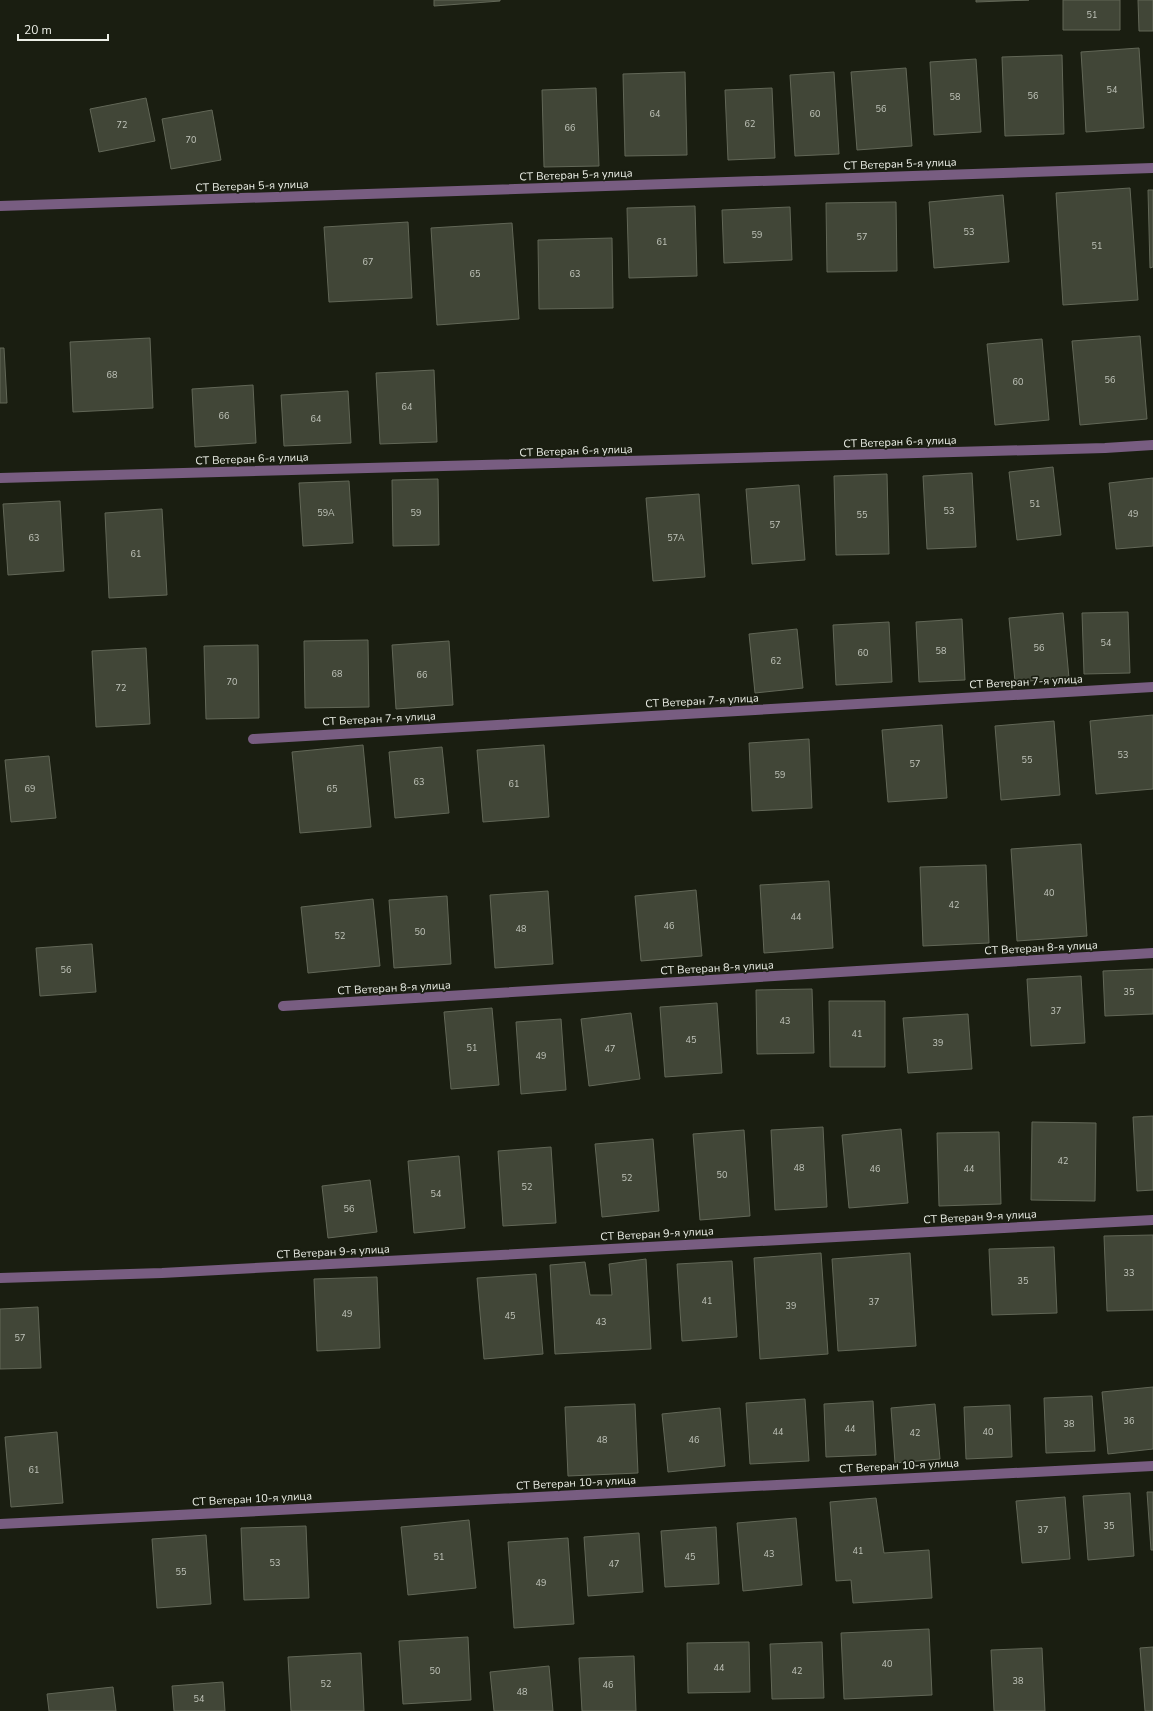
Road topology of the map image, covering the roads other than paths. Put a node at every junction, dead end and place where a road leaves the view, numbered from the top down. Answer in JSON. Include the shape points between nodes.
{"nodes":[{"id":1,"x":1153,"y":168,"type":"edge"},
{"id":2,"x":0,"y":206,"type":"edge"},
{"id":3,"x":1153,"y":445,"type":"edge"},
{"id":4,"x":0,"y":478,"type":"edge"},
{"id":5,"x":1153,"y":687,"type":"edge"},
{"id":6,"x":253,"y":739,"type":"dead end"},
{"id":7,"x":1153,"y":953,"type":"edge"},
{"id":8,"x":283,"y":1006,"type":"dead end"},
{"id":9,"x":1153,"y":1220,"type":"edge"},
{"id":10,"x":0,"y":1278,"type":"edge"},
{"id":11,"x":1153,"y":1466,"type":"edge"},
{"id":12,"x":0,"y":1524,"type":"edge"}],
"edges":[{"from":1,"to":2,"type":"street","name":"СТ Ветеран 5-я улица"},
{"from":3,"to":4,"type":"street","name":"СТ Ветеран 6-я улица","via":[[1089,449]]},
{"from":5,"to":6,"type":"street","name":"СТ Ветеран 7-я улица"},
{"from":7,"to":8,"type":"street","name":"СТ Ветеран 8-я улица"},
{"from":9,"to":10,"type":"street","name":"СТ Ветеран 9-я улица","via":[[162,1273]]},
{"from":11,"to":12,"type":"street","name":"СТ Ветеран 10-я улица"}]}
